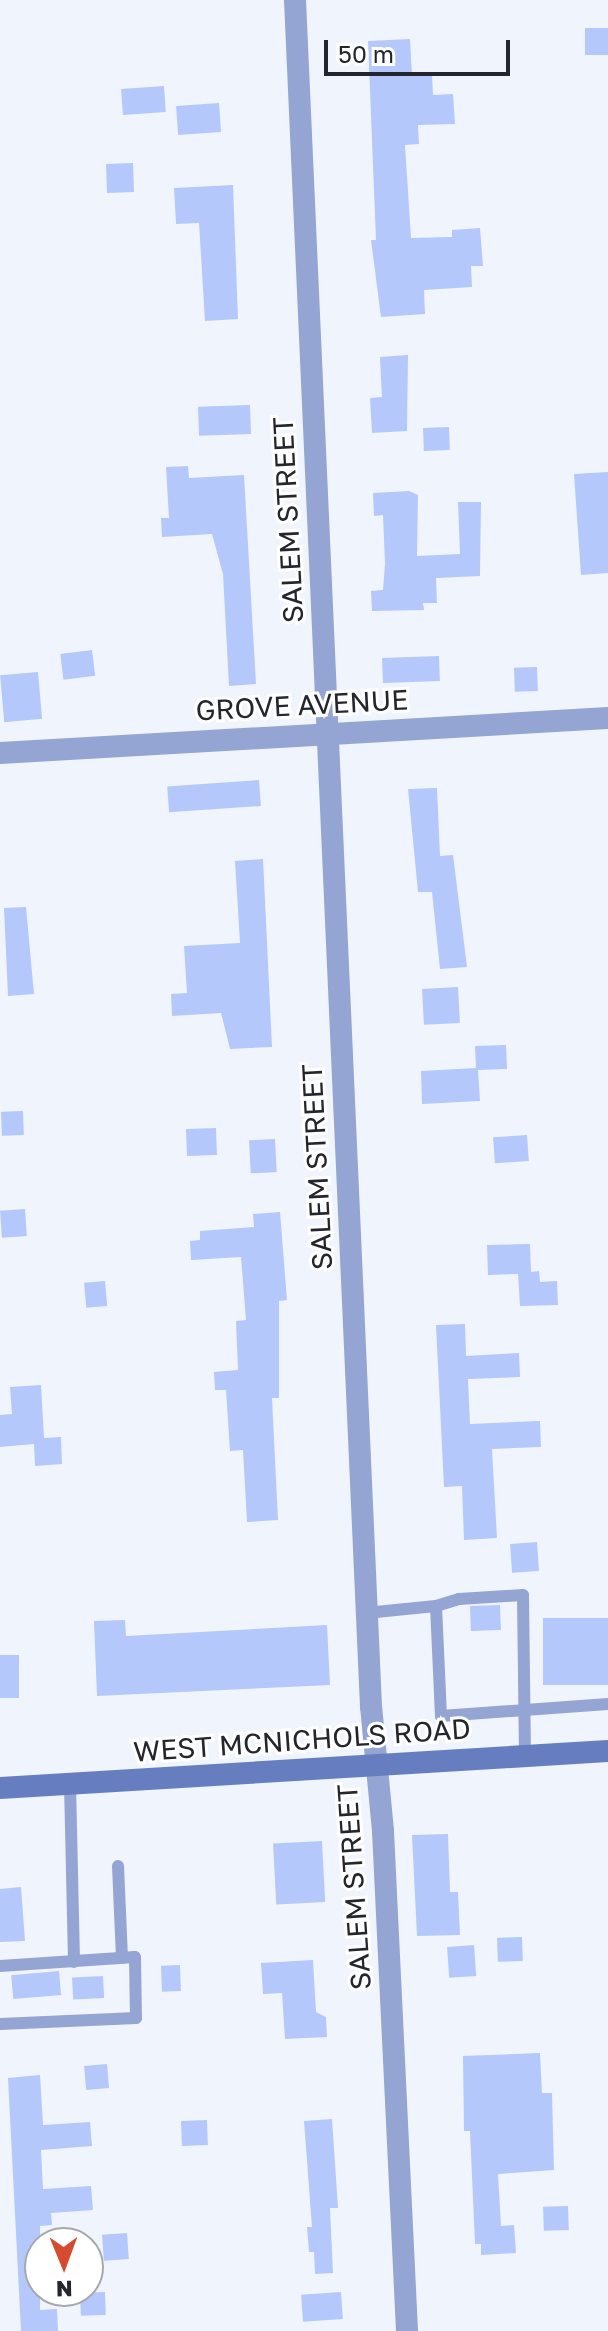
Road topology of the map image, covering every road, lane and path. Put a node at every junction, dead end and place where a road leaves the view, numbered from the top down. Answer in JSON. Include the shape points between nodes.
{"nodes":[{"id":1,"x":295,"y":0,"type":"edge"},
{"id":2,"x":608,"y":718,"type":"edge"},
{"id":3,"x":327,"y":733,"type":"junction"},
{"id":4,"x":0,"y":753,"type":"edge"},
{"id":5,"x":436,"y":1606,"type":"junction"},
{"id":6,"x":366,"y":1613,"type":"junction"},
{"id":7,"x":608,"y":1704,"type":"edge"},
{"id":8,"x":526,"y":1710,"type":"junction"},
{"id":9,"x":608,"y":1751,"type":"edge"},
{"id":10,"x":525,"y":1755,"type":"junction"},
{"id":11,"x":376,"y":1768,"type":"junction"},
{"id":12,"x":70,"y":1784,"type":"junction"},
{"id":13,"x":0,"y":1788,"type":"edge"},
{"id":14,"x":118,"y":1866,"type":"dead end"},
{"id":15,"x":122,"y":1958,"type":"junction"},
{"id":16,"x":74,"y":1962,"type":"junction"},
{"id":17,"x":0,"y":1966,"type":"edge"},
{"id":18,"x":0,"y":2024,"type":"edge"},
{"id":19,"x":407,"y":2331,"type":"edge"}],
"edges":[{"from":1,"to":3,"type":"street","name":"SALEM STREET"},
{"from":2,"to":3,"type":"street","name":"GROVE AVENUE"},
{"from":3,"to":4,"type":"street","name":"GROVE AVENUE"},
{"from":3,"to":6,"type":"street","name":"SALEM STREET"},
{"from":5,"to":6,"type":"lane"},
{"from":5,"to":8,"type":"lane","via":[[441,1716]]},
{"from":5,"to":8,"type":"lane","via":[[459,1599],[523,1595]]},
{"from":6,"to":11,"type":"street","name":"SALEM STREET"},
{"from":7,"to":8,"type":"lane"},
{"from":8,"to":10,"type":"lane"},
{"from":9,"to":10,"type":"main road","name":"WEST MCNICHOLS ROAD"},
{"from":10,"to":11,"type":"main road","name":"WEST MCNICHOLS ROAD"},
{"from":11,"to":12,"type":"main road","name":"WEST MCNICHOLS ROAD"},
{"from":11,"to":19,"type":"street","name":"SALEM STREET"},
{"from":12,"to":13,"type":"main road","name":"WEST MCNICHOLS ROAD"},
{"from":12,"to":16,"type":"lane"},
{"from":14,"to":15,"type":"lane"},
{"from":15,"to":16,"type":"lane"},
{"from":15,"to":18,"type":"lane","via":[[135,1957],[136,2018]]},
{"from":16,"to":17,"type":"lane"}]}
